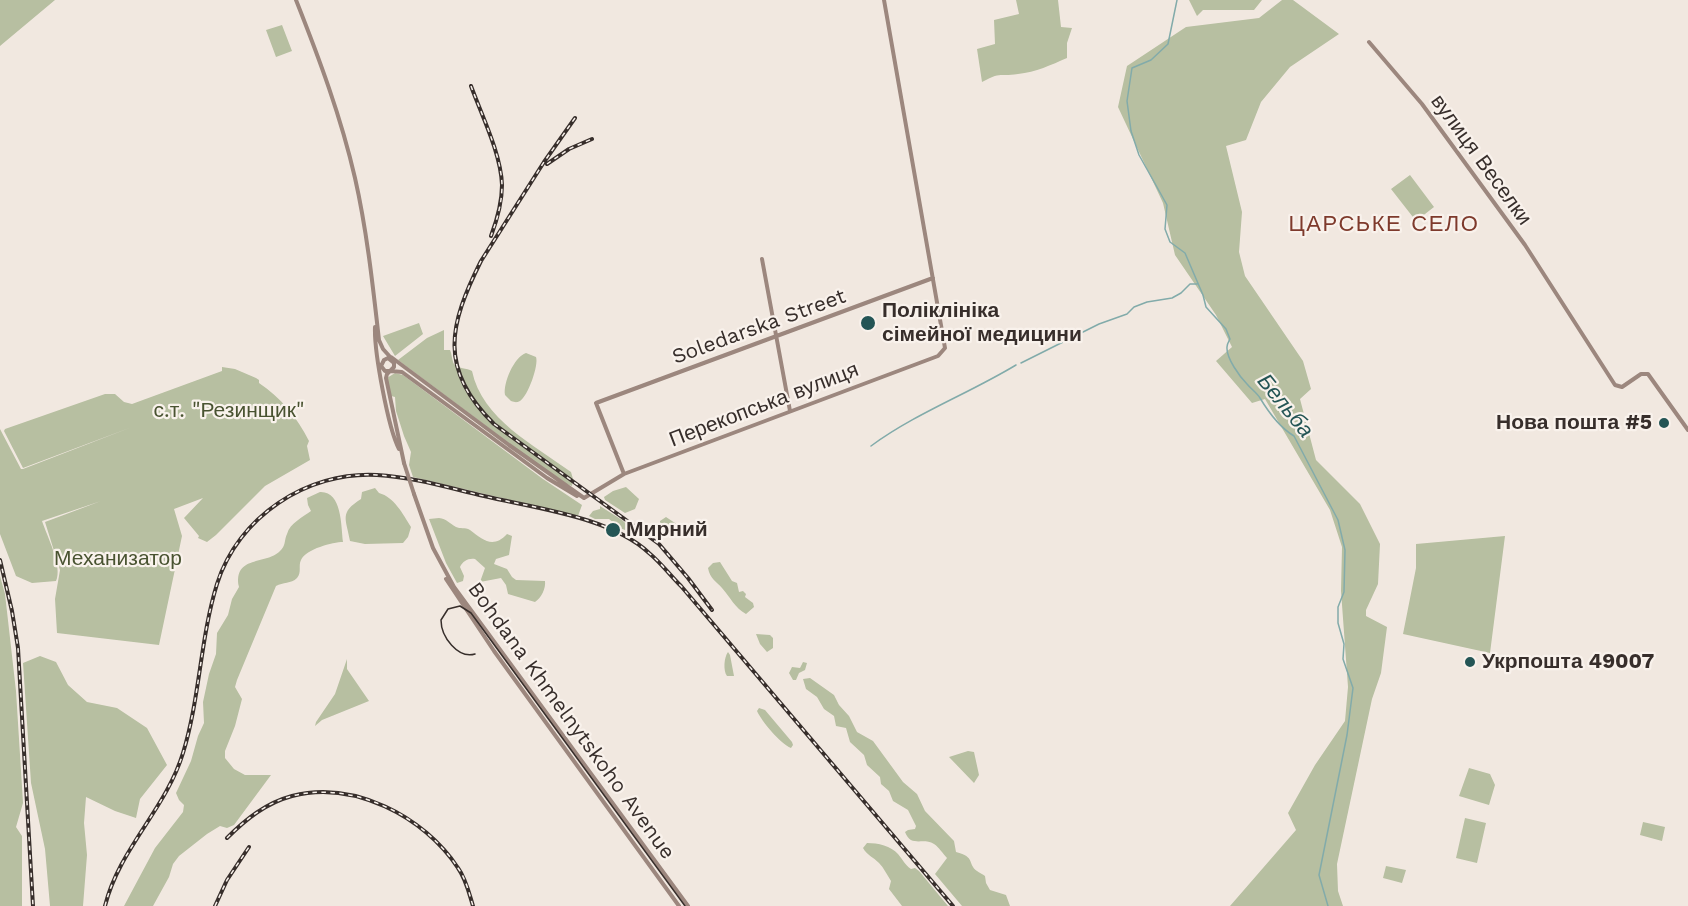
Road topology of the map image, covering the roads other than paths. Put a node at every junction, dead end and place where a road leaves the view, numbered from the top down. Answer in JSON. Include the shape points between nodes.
{"nodes":[{"id":1,"x":296,"y":0,"type":"edge"},
{"id":2,"x":884,"y":0,"type":"edge"},
{"id":3,"x":1369,"y":42,"type":"dead end"},
{"id":4,"x":762,"y":259,"type":"dead end"},
{"id":5,"x":933,"y":278,"type":"junction"},
{"id":6,"x":376,"y":324,"type":"junction"},
{"id":7,"x":777,"y":336,"type":"junction"},
{"id":8,"x":376,"y":338,"type":"junction"},
{"id":9,"x":386,"y":352,"type":"junction"},
{"id":10,"x":393,"y":360,"type":"junction"},
{"id":11,"x":381,"y":368,"type":"junction"},
{"id":12,"x":390,"y":371,"type":"junction"},
{"id":13,"x":438,"y":392,"type":"junction"},
{"id":14,"x":790,"y":411,"type":"junction"},
{"id":15,"x":1688,"y":430,"type":"edge"},
{"id":16,"x":400,"y":450,"type":"junction"},
{"id":17,"x":624,"y":474,"type":"junction"},
{"id":18,"x":584,"y":498,"type":"junction"},
{"id":19,"x":435,"y":550,"type":"junction"},
{"id":20,"x":679,"y":906,"type":"edge"},
{"id":21,"x":688,"y":906,"type":"edge"}],
"edges":[{"from":1,"to":6,"type":"street","name":"Bohdana Khmelnytskoho Avenue","via":[[335,104],[352,165],[362,211]]},
{"from":2,"to":5,"type":"street"},
{"from":3,"to":15,"type":"street","name":"вулиця Веселки","via":[[1422,104],[1525,245],[1615,385],[1622,387],[1641,374],[1648,374]]},
{"from":4,"to":7,"type":"street"},
{"from":5,"to":7,"type":"street","name":"Soledarska Street"},
{"from":5,"to":14,"type":"street","name":"Перекопська вулиця","via":[[945,348],[938,356]]},
{"from":6,"to":8,"type":"street","name":"Bohdana Khmelnytskoho Avenue"},
{"from":6,"to":9,"type":"street","name":"Bohdana Khmelnytskoho Avenue"},
{"from":7,"to":14,"type":"street"},
{"from":7,"to":17,"type":"street","name":"Soledarska Street","via":[[596,404]]},
{"from":8,"to":11,"type":"street","name":"Bohdana Khmelnytskoho Avenue"},
{"from":8,"to":11,"type":"street","name":"Bohdana Khmelnytskoho Avenue"},
{"from":9,"to":10,"type":"street","name":"Bohdana Khmelnytskoho Avenue"},
{"from":9,"to":13,"type":"street"},
{"from":10,"to":11,"type":"street","via":[[386,358]]},
{"from":10,"to":12,"type":"street","name":"Bohdana Khmelnytskoho Avenue"},
{"from":10,"to":13,"type":"street"},
{"from":11,"to":12,"type":"street"},
{"from":11,"to":16,"type":"street","name":"Bohdana Khmelnytskoho Avenue","via":[[395,442]]},
{"from":12,"to":16,"type":"street","name":"Bohdana Khmelnytskoho Avenue","via":[[386,381]]},
{"from":12,"to":18,"type":"street","via":[[402,372],[547,478]]},
{"from":13,"to":18,"type":"street"},
{"from":14,"to":17,"type":"street","name":"Перекопська вулиця"},
{"from":16,"to":19,"type":"street","name":"Bohdana Khmelnytskoho Avenue","bridge":true},
{"from":17,"to":18,"type":"street","name":"Перекопська вулиця"},
{"from":19,"to":20,"type":"street","name":"Bohdana Khmelnytskoho Avenue","via":[[456,596]]},
{"from":19,"to":21,"type":"street","name":"Bohdana Khmelnytskoho Avenue","via":[[459,593]]}]}
